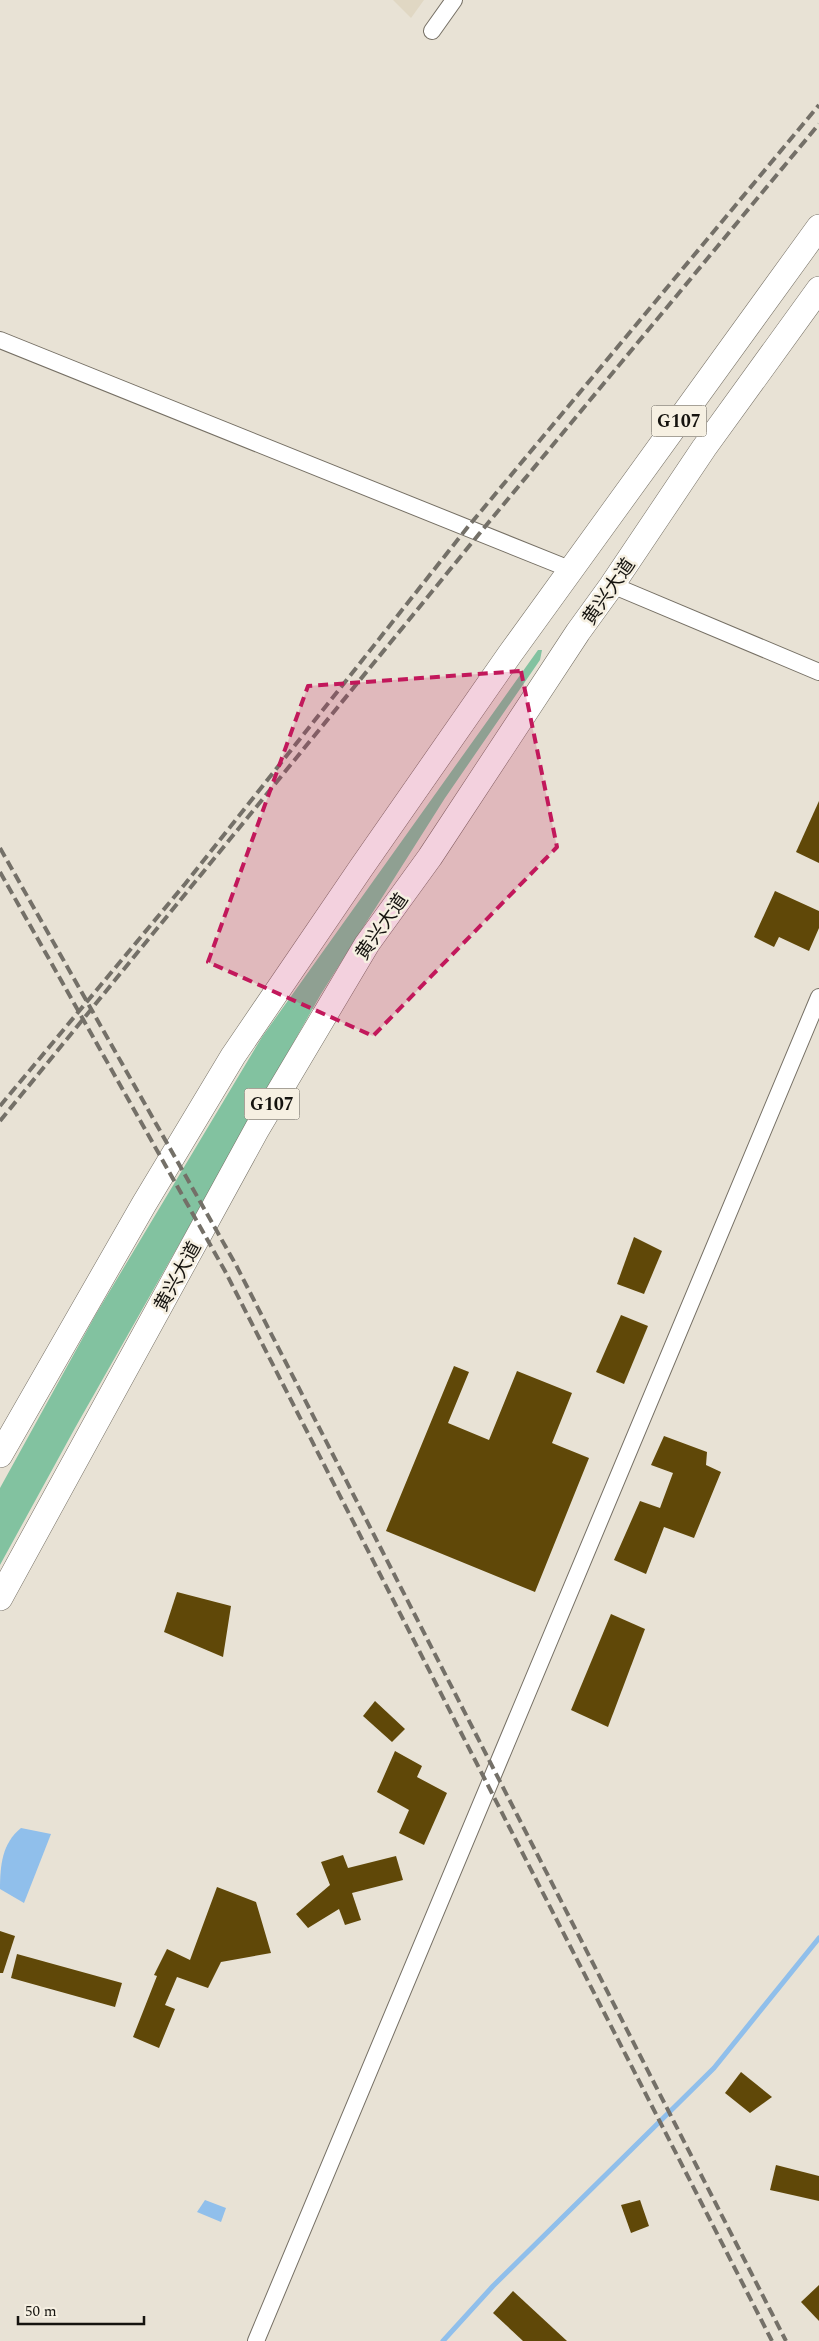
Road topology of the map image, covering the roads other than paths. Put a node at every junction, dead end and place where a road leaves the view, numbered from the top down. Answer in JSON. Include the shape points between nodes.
{"nodes":[{"id":1,"x":454,"y":0,"type":"edge"},
{"id":2,"x":432,"y":31,"type":"dead end"},
{"id":3,"x":819,"y":227,"type":"edge"},
{"id":4,"x":819,"y":289,"type":"edge"},
{"id":5,"x":0,"y":340,"type":"edge"},
{"id":6,"x":572,"y":570,"type":"junction"},
{"id":7,"x":612,"y":585,"type":"junction"},
{"id":8,"x":819,"y":672,"type":"edge"},
{"id":9,"x":819,"y":997,"type":"edge"},
{"id":10,"x":2,"y":1445,"type":"edge"},
{"id":11,"x":0,"y":1598,"type":"edge"},
{"id":12,"x":256,"y":2341,"type":"edge"}],
"edges":[{"from":1,"to":2,"type":"street"},
{"from":3,"to":6,"type":"highway","number":"G107"},
{"from":4,"to":7,"type":"highway","name":"黄兴大道","number":"G107","via":[[704,448]]},
{"from":5,"to":6,"type":"street"},
{"from":6,"to":10,"type":"highway","number":"G107","via":[[361,868],[233,1056]]},
{"from":7,"to":8,"type":"street"},
{"from":7,"to":11,"type":"highway","name":"黄兴大道","number":"G107","via":[[430,857],[367,944],[257,1129]]},
{"from":9,"to":12,"type":"street"}]}
